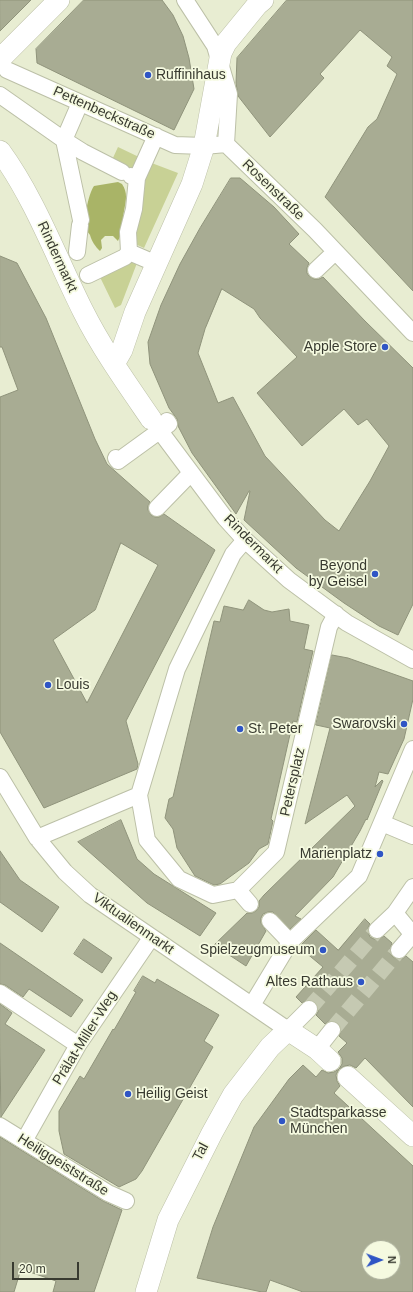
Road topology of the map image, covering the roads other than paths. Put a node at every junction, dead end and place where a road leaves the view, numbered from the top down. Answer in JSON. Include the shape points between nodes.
{"nodes":[{"id":1,"x":59,"y":0,"type":"edge"},
{"id":2,"x":185,"y":0,"type":"edge"},
{"id":3,"x":263,"y":0,"type":"edge"},
{"id":4,"x":220,"y":61,"type":"junction"},
{"id":5,"x":4,"y":64,"type":"edge"},
{"id":6,"x":0,"y":95,"type":"edge"},
{"id":7,"x":80,"y":103,"type":"junction"},
{"id":8,"x":156,"y":136,"type":"junction"},
{"id":9,"x":64,"y":140,"type":"junction"},
{"id":10,"x":226,"y":144,"type":"junction"},
{"id":11,"x":204,"y":146,"type":"junction"},
{"id":12,"x":0,"y":151,"type":"edge"},
{"id":13,"x":130,"y":175,"type":"junction"},
{"id":14,"x":77,"y":252,"type":"dead end"},
{"id":15,"x":129,"y":252,"type":"junction"},
{"id":16,"x":335,"y":252,"type":"junction"},
{"id":17,"x":157,"y":264,"type":"junction"},
{"id":18,"x":316,"y":270,"type":"dead end"},
{"id":19,"x":88,"y":275,"type":"dead end"},
{"id":20,"x":413,"y":333,"type":"edge"},
{"id":21,"x":114,"y":364,"type":"junction"},
{"id":22,"x":159,"y":424,"type":"junction"},
{"id":23,"x":116,"y":458,"type":"dead end"},
{"id":24,"x":191,"y":473,"type":"junction"},
{"id":25,"x":157,"y":508,"type":"dead end"},
{"id":26,"x":245,"y":540,"type":"junction"},
{"id":27,"x":336,"y":614,"type":"junction"},
{"id":28,"x":413,"y":660,"type":"edge"},
{"id":29,"x":412,"y":754,"type":"edge"},
{"id":30,"x":2,"y":786,"type":"edge"},
{"id":31,"x":139,"y":795,"type":"junction"},
{"id":32,"x":382,"y":823,"type":"junction"},
{"id":33,"x":413,"y":836,"type":"edge"},
{"id":34,"x":37,"y":838,"type":"junction"},
{"id":35,"x":413,"y":887,"type":"edge"},
{"id":36,"x":238,"y":890,"type":"junction"},
{"id":37,"x":250,"y":904,"type":"dead end"},
{"id":38,"x":395,"y":913,"type":"junction"},
{"id":39,"x":270,"y":921,"type":"dead end"},
{"id":40,"x":377,"y":930,"type":"tunnel mouth"},
{"id":41,"x":413,"y":935,"type":"edge"},
{"id":42,"x":151,"y":938,"type":"junction"},
{"id":43,"x":290,"y":942,"type":"junction"},
{"id":44,"x":399,"y":950,"type":"tunnel mouth"},
{"id":45,"x":0,"y":993,"type":"edge"},
{"id":46,"x":252,"y":1005,"type":"junction"},
{"id":47,"x":309,"y":1009,"type":"tunnel mouth"},
{"id":48,"x":288,"y":1030,"type":"junction"},
{"id":49,"x":332,"y":1030,"type":"tunnel mouth"},
{"id":50,"x":78,"y":1046,"type":"junction"},
{"id":51,"x":324,"y":1055,"type":"joint"},
{"id":52,"x":348,"y":1076,"type":"dead end"},
{"id":53,"x":0,"y":1126,"type":"edge"},
{"id":54,"x":413,"y":1136,"type":"edge"},
{"id":55,"x":24,"y":1141,"type":"junction"},
{"id":56,"x":126,"y":1201,"type":"dead end"},
{"id":57,"x":149,"y":1292,"type":"edge"}],
"edges":[{"from":1,"to":5,"type":"street"},
{"from":2,"to":4,"type":"street","via":[[215,46]]},
{"from":3,"to":4,"type":"street","via":[[226,43]]},
{"from":4,"to":10,"type":"street","via":[[229,94]]},
{"from":4,"to":11,"type":"street"},
{"from":5,"to":7,"type":"street","name":"Pettenbeckstraße"},
{"from":6,"to":9,"type":"street"},
{"from":7,"to":8,"type":"street","name":"Pettenbeckstraße"},
{"from":7,"to":9,"type":"street"},
{"from":8,"to":11,"type":"street","name":"Pettenbeckstraße","via":[[175,145]]},
{"from":8,"to":13,"type":"street"},
{"from":9,"to":13,"type":"street"},
{"from":9,"to":14,"type":"street","name":"Rindermarkt","via":[[80,222]]},
{"from":10,"to":11,"type":"street"},
{"from":10,"to":16,"type":"street","name":"Rosenstraße"},
{"from":11,"to":17,"type":"street","via":[[192,184]]},
{"from":12,"to":21,"type":"street","name":"Rindermarkt","via":[[9,162],[36,213],[83,312]]},
{"from":13,"to":15,"type":"street","via":[[134,209],[128,232]]},
{"from":15,"to":17,"type":"street"},
{"from":15,"to":19,"type":"street","name":"Rindermarkt","via":[[125,257]]},
{"from":16,"to":18,"type":"street"},
{"from":16,"to":20,"type":"street","name":"Rosenstraße"},
{"from":17,"to":21,"type":"street"},
{"from":21,"to":22,"type":"street","name":"Rindermarkt"},
{"from":22,"to":23,"type":"street","via":[[118,461]]},
{"from":22,"to":24,"type":"street","name":"Rindermarkt"},
{"from":24,"to":25,"type":"street"},
{"from":24,"to":26,"type":"street","name":"Rindermarkt"},
{"from":26,"to":27,"type":"street","name":"Rindermarkt","via":[[293,574]]},
{"from":26,"to":31,"type":"street","via":[[233,554],[177,669]]},
{"from":27,"to":28,"type":"street","name":"Rindermarkt"},
{"from":27,"to":36,"type":"street","name":"Petersplatz","via":[[329,627],[276,852]]},
{"from":29,"to":32,"type":"street"},
{"from":30,"to":34,"type":"street","name":"Viktualienmarkt"},
{"from":31,"to":34,"type":"street"},
{"from":31,"to":36,"type":"street","via":[[147,840],[180,879],[213,895]]},
{"from":32,"to":33,"type":"street"},
{"from":32,"to":43,"type":"street","via":[[359,876]]},
{"from":34,"to":42,"type":"street","name":"Viktualienmarkt","via":[[65,872],[90,895]]},
{"from":35,"to":38,"type":"street"},
{"from":36,"to":37,"type":"street"},
{"from":38,"to":40,"type":"street"},
{"from":38,"to":41,"type":"street"},
{"from":39,"to":43,"type":"street"},
{"from":41,"to":44,"type":"street"},
{"from":42,"to":46,"type":"street","name":"Viktualienmarkt"},
{"from":42,"to":50,"type":"street","name":"Prälat-Miller-Weg"},
{"from":43,"to":46,"type":"street"},
{"from":45,"to":50,"type":"street"},
{"from":46,"to":48,"type":"street","name":"Viktualienmarkt"},
{"from":47,"to":48,"type":"street"},
{"from":48,"to":51,"type":"street"},
{"from":48,"to":57,"type":"street","name":"Tal","via":[[270,1047],[233,1094],[212,1133],[168,1220]]},
{"from":49,"to":51,"type":"street"},
{"from":50,"to":55,"type":"street","name":"Prälat-Miller-Weg"},
{"from":52,"to":54,"type":"street"},
{"from":53,"to":55,"type":"street","name":"Heiliggeiststraße"},
{"from":55,"to":56,"type":"street","name":"Heiliggeiststraße","via":[[108,1193]]}]}
